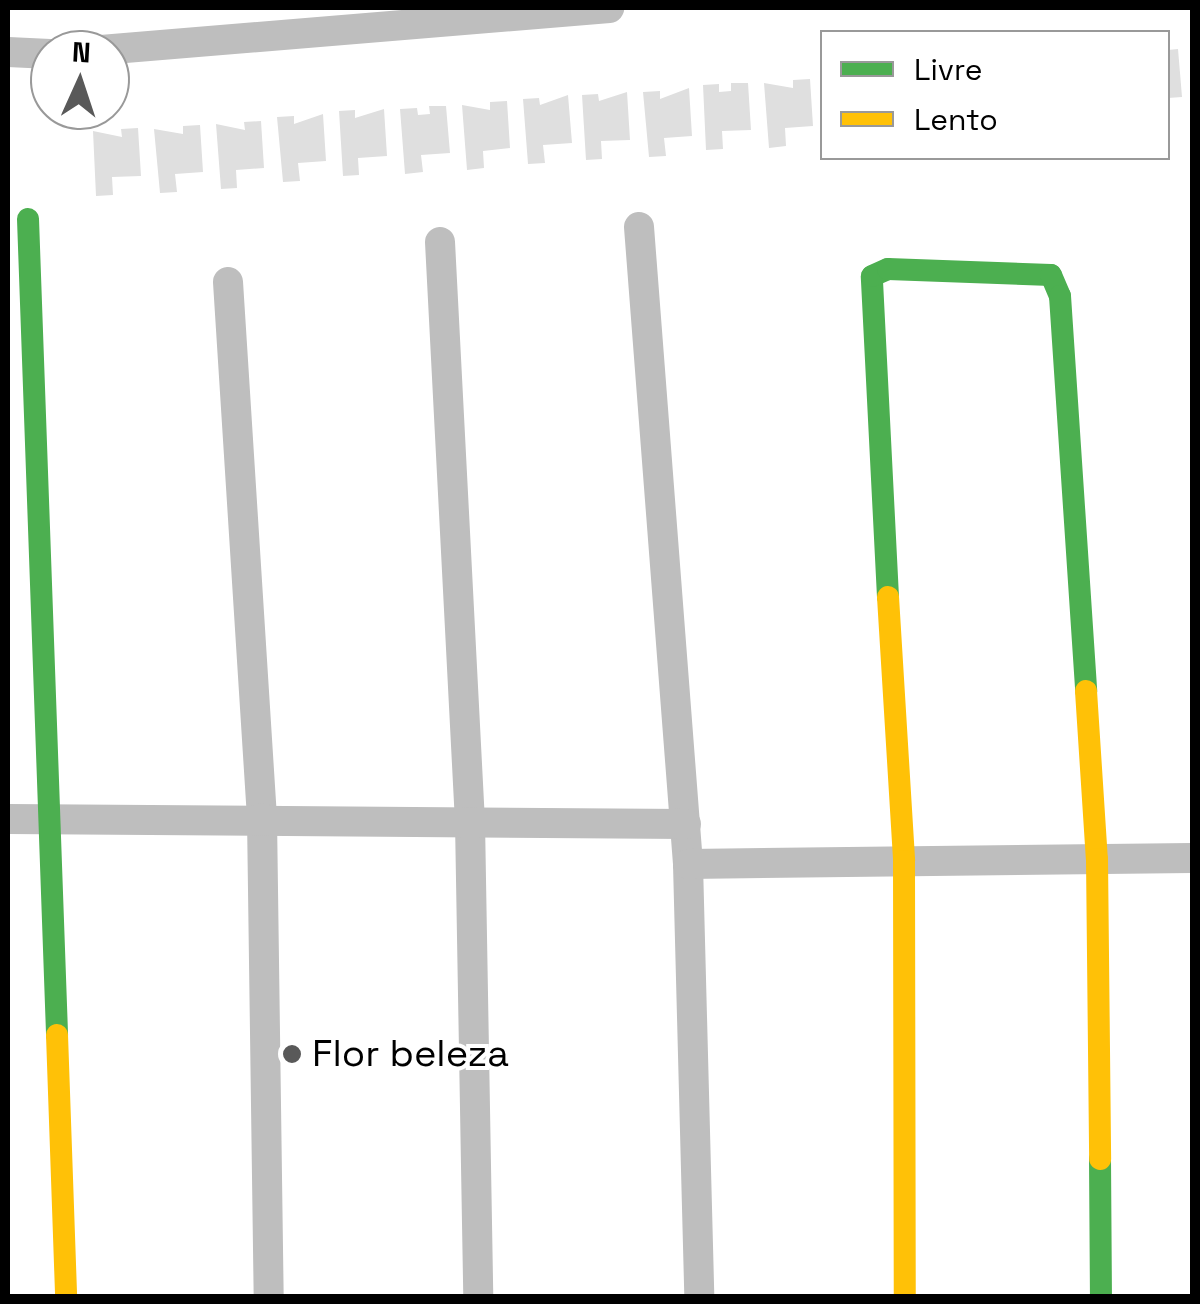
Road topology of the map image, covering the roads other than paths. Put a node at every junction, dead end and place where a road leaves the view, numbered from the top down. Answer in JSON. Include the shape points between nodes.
{"nodes":[{"id":1,"x":606,"y":8,"type":"edge"},
{"id":2,"x":306,"y":20,"type":"edge"},
{"id":3,"x":130,"y":46,"type":"edge"},
{"id":4,"x":28,"y":218,"type":"dead end"},
{"id":5,"x":639,"y":227,"type":"dead end"},
{"id":6,"x":440,"y":242,"type":"dead end"},
{"id":7,"x":228,"y":282,"type":"dead end"},
{"id":8,"x":262,"y":818,"type":"junction"},
{"id":9,"x":8,"y":819,"type":"edge"},
{"id":10,"x":52,"y":819,"type":"junction"},
{"id":11,"x":470,"y":822,"type":"junction"},
{"id":12,"x":686,"y":824,"type":"junction"},
{"id":13,"x":1192,"y":858,"type":"edge"},
{"id":14,"x":1097,"y":859,"type":"junction"},
{"id":15,"x":904,"y":861,"type":"junction"},
{"id":16,"x":688,"y":864,"type":"junction"},
{"id":17,"x":66,"y":1296,"type":"edge"},
{"id":18,"x":270,"y":1296,"type":"edge"},
{"id":19,"x":478,"y":1296,"type":"edge"},
{"id":20,"x":699,"y":1296,"type":"edge"},
{"id":21,"x":906,"y":1296,"type":"edge"},
{"id":22,"x":1101,"y":1296,"type":"edge"}],
"edges":[{"from":1,"to":2,"type":"street"},
{"from":2,"to":3,"type":"street"},
{"from":4,"to":10,"type":"street"},
{"from":5,"to":12,"type":"street"},
{"from":6,"to":11,"type":"street"},
{"from":7,"to":8,"type":"street"},
{"from":8,"to":10,"type":"street"},
{"from":8,"to":11,"type":"street"},
{"from":8,"to":18,"type":"street"},
{"from":9,"to":10,"type":"street"},
{"from":10,"to":17,"type":"street"},
{"from":11,"to":12,"type":"street"},
{"from":11,"to":19,"type":"street"},
{"from":12,"to":16,"type":"street"},
{"from":13,"to":14,"type":"street"},
{"from":14,"to":15,"type":"street"},
{"from":14,"to":15,"type":"street","via":[[1060,296],[1052,275],[1034,270],[888,268],[872,276],[869,291]]},
{"from":14,"to":22,"type":"street"},
{"from":15,"to":16,"type":"street"},
{"from":15,"to":21,"type":"street"},
{"from":16,"to":20,"type":"street"}]}
